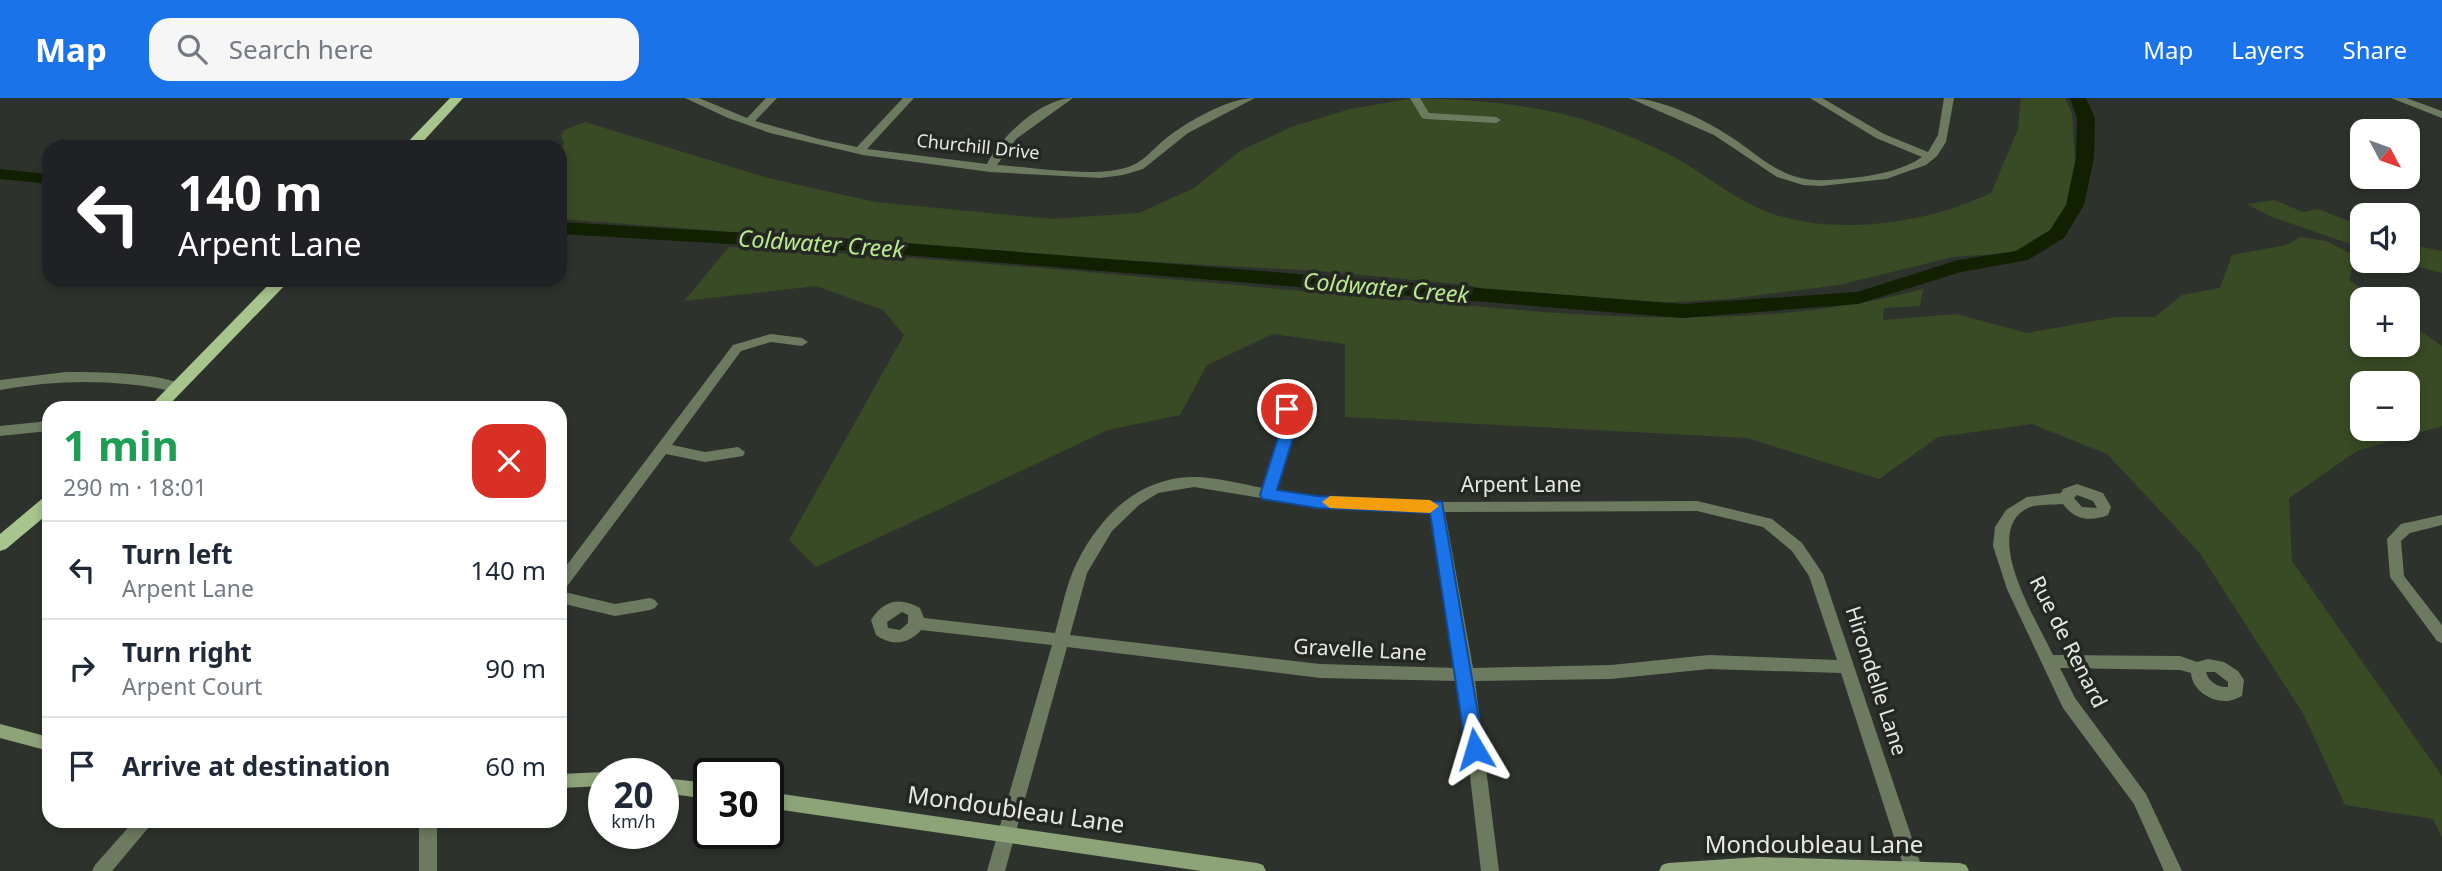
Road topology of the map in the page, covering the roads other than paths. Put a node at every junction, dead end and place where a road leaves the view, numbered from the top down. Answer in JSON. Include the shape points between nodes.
{"nodes":[{"id":1,"x":457,"y":98,"type":"edge"},
{"id":2,"x":690,"y":98,"type":"edge"},
{"id":3,"x":772,"y":98,"type":"edge"},
{"id":4,"x":909,"y":98,"type":"edge"},
{"id":5,"x":1068,"y":98,"type":"edge"},
{"id":6,"x":1251,"y":98,"type":"edge"},
{"id":7,"x":1415,"y":98,"type":"edge"},
{"id":8,"x":1634,"y":98,"type":"edge"},
{"id":9,"x":1815,"y":98,"type":"edge"},
{"id":10,"x":1949,"y":98,"type":"edge"},
{"id":11,"x":2396,"y":98,"type":"edge"},
{"id":12,"x":2442,"y":115,"type":"edge"},
{"id":13,"x":1496,"y":120,"type":"dead end"},
{"id":14,"x":750,"y":121,"type":"junction"},
{"id":15,"x":417,"y":140,"type":"edge"},
{"id":16,"x":860,"y":150,"type":"junction"},
{"id":17,"x":1930,"y":157,"type":"junction"},
{"id":18,"x":990,"y":169,"type":"junction"},
{"id":19,"x":275,"y":287,"type":"edge"},
{"id":20,"x":802,"y":342,"type":"dead end"},
{"id":21,"x":0,"y":385,"type":"edge"},
{"id":22,"x":177,"y":387,"type":"junction"},
{"id":23,"x":163,"y":401,"type":"edge"},
{"id":24,"x":1287,"y":409,"type":"dead end"},
{"id":25,"x":42,"y":427,"type":"edge"},
{"id":26,"x":0,"y":430,"type":"edge"},
{"id":27,"x":663,"y":448,"type":"junction"},
{"id":28,"x":738,"y":453,"type":"dead end"},
{"id":29,"x":1268,"y":495,"type":"junction"},
{"id":30,"x":2067,"y":498,"type":"dead end"},
{"id":31,"x":1437,"y":507,"type":"junction"},
{"id":32,"x":42,"y":509,"type":"edge"},
{"id":33,"x":2442,"y":520,"type":"edge"},
{"id":34,"x":1767,"y":523,"type":"joint"},
{"id":35,"x":0,"y":544,"type":"edge"},
{"id":36,"x":567,"y":576,"type":"edge"},
{"id":37,"x":567,"y":599,"type":"edge"},
{"id":38,"x":650,"y":604,"type":"dead end"},
{"id":39,"x":917,"y":624,"type":"dead end"},
{"id":40,"x":2442,"y":637,"type":"edge"},
{"id":41,"x":1062,"y":639,"type":"junction"},
{"id":42,"x":2051,"y":661,"type":"junction"},
{"id":43,"x":1844,"y":667,"type":"junction"},
{"id":44,"x":2198,"y":669,"type":"dead end"},
{"id":45,"x":1466,"y":675,"type":"junction"},
{"id":46,"x":0,"y":731,"type":"edge"},
{"id":47,"x":42,"y":742,"type":"edge"},
{"id":48,"x":588,"y":780,"type":"edge"},
{"id":49,"x":567,"y":781,"type":"edge"},
{"id":50,"x":784,"y":802,"type":"edge"},
{"id":51,"x":139,"y":828,"type":"edge"},
{"id":52,"x":428,"y":828,"type":"edge"},
{"id":53,"x":1006,"y":833,"type":"junction"},
{"id":54,"x":1914,"y":870,"type":"edge"},
{"id":55,"x":101,"y":871,"type":"edge"},
{"id":56,"x":428,"y":871,"type":"edge"},
{"id":57,"x":996,"y":871,"type":"edge"},
{"id":58,"x":1257,"y":871,"type":"edge"},
{"id":59,"x":1490,"y":871,"type":"edge"},
{"id":60,"x":1668,"y":871,"type":"edge"},
{"id":61,"x":1960,"y":871,"type":"edge"},
{"id":62,"x":2174,"y":871,"type":"edge"}],
"edges":[{"from":1,"to":15,"type":"main road"},
{"from":2,"to":14,"type":"street","name":"Churchill Drive"},
{"from":3,"to":14,"type":"street"},
{"from":4,"to":16,"type":"street"},
{"from":5,"to":18,"type":"street","via":[[1012,136]]},
{"from":6,"to":18,"type":"street","name":"Churchill Drive","via":[[1173,138],[1133,170]]},
{"from":7,"to":13,"type":"street","via":[[1426,116]]},
{"from":8,"to":17,"type":"street","via":[[1717,133],[1780,174],[1803,182],[1901,172]]},
{"from":9,"to":17,"type":"street","via":[[1881,136]]},
{"from":10,"to":17,"type":"street","via":[[1943,133]]},
{"from":11,"to":12,"type":"street"},
{"from":14,"to":16,"type":"street","name":"Churchill Drive"},
{"from":16,"to":18,"type":"street","name":"Churchill Drive"},
{"from":19,"to":22,"type":"main road"},
{"from":20,"to":27,"type":"street","via":[[771,338],[737,348]]},
{"from":21,"to":22,"type":"street","via":[[94,375]]},
{"from":22,"to":23,"type":"main road"},
{"from":24,"to":29,"type":"street","via":[[1289,428]]},
{"from":25,"to":26,"type":"street"},
{"from":27,"to":28,"type":"street","via":[[705,457]]},
{"from":27,"to":36,"type":"street"},
{"from":29,"to":31,"type":"street","name":"Arpent Lane","via":[[1317,502]]},
{"from":29,"to":41,"type":"street","name":"Arpent Lane","via":[[1194,482],[1154,488],[1134,501],[1107,527],[1080,572]]},
{"from":30,"to":42,"type":"street","name":"Rue de Renard","via":[[2027,502],[2002,527],[2000,546],[2014,589]]},
{"from":31,"to":34,"type":"street","name":"Arpent Lane","via":[[1697,506]]},
{"from":31,"to":45,"type":"street"},
{"from":32,"to":35,"type":"main road"},
{"from":33,"to":40,"type":"street","via":[[2406,528],[2394,539],[2398,577]]},
{"from":34,"to":43,"type":"street","name":"Hirondelle Lane","via":[[1809,560]]},
{"from":37,"to":38,"type":"street","via":[[615,610]]},
{"from":39,"to":41,"type":"street","name":"Gravelle Lane"},
{"from":41,"to":45,"type":"street","name":"Gravelle Lane","via":[[1320,671]]},
{"from":41,"to":53,"type":"street","name":"Arpent Lane"},
{"from":42,"to":44,"type":"street","via":[[2180,663]]},
{"from":42,"to":62,"type":"street","name":"Rue de Renard","via":[[2069,703],[2140,799]]},
{"from":43,"to":45,"type":"street","name":"Gravelle Lane","via":[[1709,662],[1611,672]]},
{"from":43,"to":54,"type":"street","name":"Hirondelle Lane"},
{"from":45,"to":59,"type":"street"},
{"from":46,"to":47,"type":"street"},
{"from":48,"to":49,"type":"street"},
{"from":50,"to":53,"type":"street","name":"Mondoubleau Lane"},
{"from":51,"to":55,"type":"street"},
{"from":52,"to":56,"type":"street"},
{"from":53,"to":57,"type":"street","name":"Arpent Lane"},
{"from":53,"to":58,"type":"street","name":"Mondoubleau Lane"},
{"from":54,"to":60,"type":"street","name":"Mondoubleau Lane","via":[[1759,865]]},
{"from":54,"to":61,"type":"street","name":"Mondoubleau Lane"}]}
